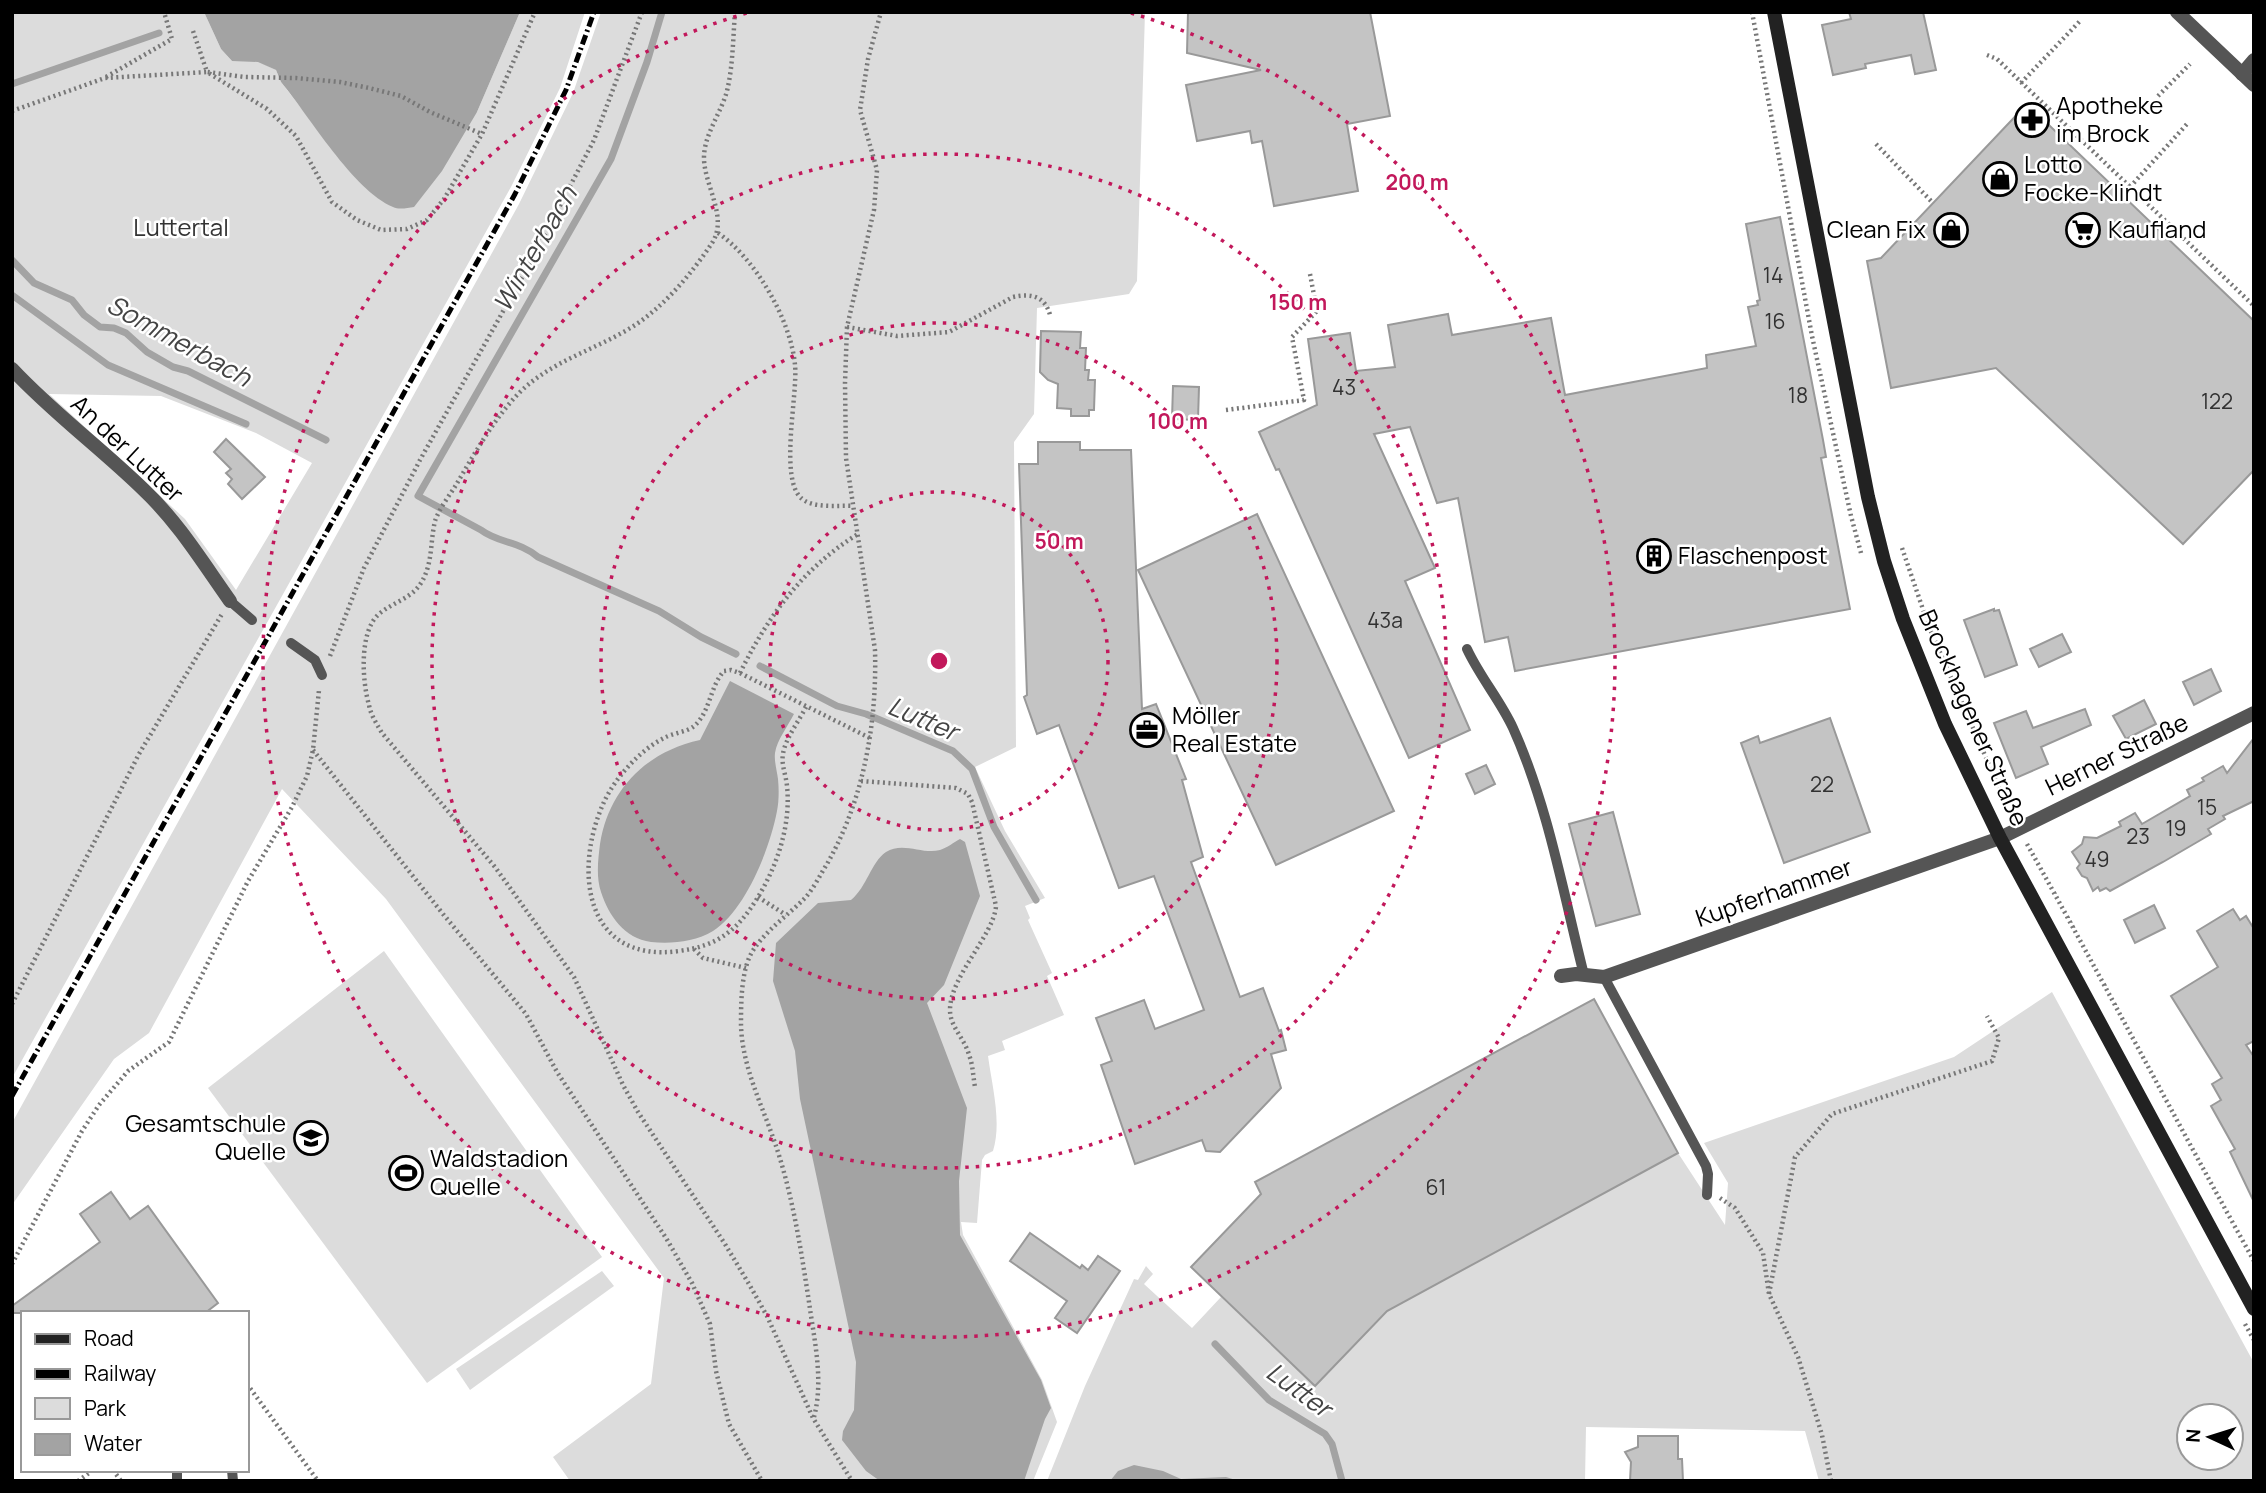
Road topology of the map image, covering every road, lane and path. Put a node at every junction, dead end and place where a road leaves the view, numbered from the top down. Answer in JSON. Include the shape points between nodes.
{"nodes":[{"id":1,"x":164,"y":12,"type":"edge"},
{"id":2,"x":535,"y":12,"type":"edge"},
{"id":3,"x":642,"y":12,"type":"edge"},
{"id":4,"x":735,"y":12,"type":"edge"},
{"id":5,"x":881,"y":12,"type":"edge"},
{"id":6,"x":1774,"y":12,"type":"edge"},
{"id":7,"x":2177,"y":12,"type":"edge"},
{"id":8,"x":2080,"y":21,"type":"dead end"},
{"id":9,"x":193,"y":31,"type":"dead end"},
{"id":10,"x":1987,"y":55,"type":"dead end"},
{"id":11,"x":2254,"y":60,"type":"edge"},
{"id":12,"x":2190,"y":64,"type":"dead end"},
{"id":13,"x":207,"y":72,"type":"junction"},
{"id":14,"x":2242,"y":74,"type":"junction"},
{"id":15,"x":105,"y":78,"type":"junction"},
{"id":16,"x":2021,"y":83,"type":"junction"},
{"id":17,"x":2254,"y":85,"type":"edge"},
{"id":18,"x":2158,"y":96,"type":"dead end"},
{"id":19,"x":12,"y":111,"type":"edge"},
{"id":20,"x":2187,"y":124,"type":"dead end"},
{"id":21,"x":482,"y":134,"type":"junction"},
{"id":22,"x":2081,"y":140,"type":"junction"},
{"id":23,"x":1877,"y":144,"type":"dead end"},
{"id":24,"x":2075,"y":147,"type":"dead end"},
{"id":25,"x":2130,"y":187,"type":"junction"},
{"id":26,"x":1933,"y":203,"type":"dead end"},
{"id":27,"x":718,"y":233,"type":"junction"},
{"id":28,"x":1310,"y":274,"type":"dead end"},
{"id":29,"x":2254,"y":306,"type":"edge"},
{"id":30,"x":1050,"y":315,"type":"dead end"},
{"id":31,"x":847,"y":327,"type":"junction"},
{"id":32,"x":12,"y":369,"type":"edge"},
{"id":33,"x":1226,"y":410,"type":"dead end"},
{"id":34,"x":853,"y":506,"type":"junction"},
{"id":35,"x":858,"y":534,"type":"junction"},
{"id":36,"x":1899,"y":538,"type":"dead end"},
{"id":37,"x":230,"y":601,"type":"junction"},
{"id":38,"x":251,"y":620,"type":"dead end"},
{"id":39,"x":291,"y":643,"type":"dead end"},
{"id":40,"x":1467,"y":649,"type":"dead end"},
{"id":41,"x":321,"y":670,"type":"junction"},
{"id":42,"x":740,"y":673,"type":"junction"},
{"id":43,"x":806,"y":707,"type":"junction"},
{"id":44,"x":2254,"y":713,"type":"edge"},
{"id":45,"x":870,"y":738,"type":"junction"},
{"id":46,"x":313,"y":750,"type":"junction"},
{"id":47,"x":861,"y":781,"type":"junction"},
{"id":48,"x":2018,"y":829,"type":"junction"},
{"id":49,"x":2000,"y":838,"type":"junction"},
{"id":50,"x":758,"y":897,"type":"junction"},
{"id":51,"x":786,"y":915,"type":"junction"},
{"id":52,"x":694,"y":949,"type":"junction"},
{"id":53,"x":746,"y":968,"type":"junction"},
{"id":54,"x":1584,"y":975,"type":"junction"},
{"id":55,"x":1562,"y":976,"type":"dead end"},
{"id":56,"x":1604,"y":977,"type":"junction"},
{"id":57,"x":12,"y":1004,"type":"edge"},
{"id":58,"x":1987,"y":1016,"type":"dead end"},
{"id":59,"x":975,"y":1087,"type":"dead end"},
{"id":60,"x":1707,"y":1195,"type":"joint"},
{"id":61,"x":2254,"y":1261,"type":"edge"},
{"id":62,"x":12,"y":1264,"type":"edge"},
{"id":63,"x":1769,"y":1294,"type":"junction"},
{"id":64,"x":2254,"y":1309,"type":"edge"},
{"id":65,"x":248,"y":1385,"type":"edge"},
{"id":66,"x":813,"y":1418,"type":"junction"},
{"id":67,"x":318,"y":1481,"type":"edge"},
{"id":68,"x":762,"y":1481,"type":"edge"},
{"id":69,"x":852,"y":1481,"type":"edge"},
{"id":70,"x":1831,"y":1481,"type":"edge"}],
"edges":[{"from":1,"to":15,"type":"path","via":[[172,39]]},
{"from":2,"to":21,"type":"path"},
{"from":3,"to":41,"type":"path","via":[[594,140],[364,568],[333,653]]},
{"from":4,"to":27,"type":"path","via":[[727,89],[704,156]]},
{"from":5,"to":31,"type":"path","via":[[860,110],[877,170],[874,210]]},
{"from":6,"to":49,"type":"main road","name":"Brockhagener Straße","via":[[1849,407],[1884,561],[1945,724]]},
{"from":7,"to":14,"type":"street"},
{"from":8,"to":16,"type":"path"},
{"from":9,"to":13,"type":"path"},
{"from":10,"to":16,"type":"path"},
{"from":11,"to":14,"type":"street"},
{"from":12,"to":18,"type":"path"},
{"from":13,"to":15,"type":"path"},
{"from":13,"to":21,"type":"path","via":[[369,88],[401,96]]},
{"from":13,"to":21,"type":"path","via":[[267,109],[296,136],[332,202],[381,230],[407,229],[427,220]]},
{"from":14,"to":17,"type":"street"},
{"from":15,"to":19,"type":"path"},
{"from":16,"to":22,"type":"path"},
{"from":20,"to":25,"type":"path"},
{"from":22,"to":24,"type":"path"},
{"from":22,"to":25,"type":"path"},
{"from":23,"to":26,"type":"path"},
{"from":25,"to":29,"type":"path"},
{"from":27,"to":34,"type":"path","via":[[738,250],[774,299],[793,346],[790,460],[797,491],[814,504]]},
{"from":27,"to":66,"type":"path","via":[[662,303],[635,325],[564,360],[521,391],[499,416],[438,515],[424,579],[412,594],[377,615],[368,632],[366,688],[382,733],[495,867],[574,977],[623,1086],[749,1284]]},
{"from":28,"to":33,"type":"path","via":[[1317,311],[1292,337],[1304,400]]},
{"from":30,"to":31,"type":"path","via":[[1042,300],[1024,295],[949,332],[897,336]]},
{"from":31,"to":34,"type":"path","via":[[846,458]]},
{"from":32,"to":37,"type":"street","name":"An der Lutter","via":[[145,491],[182,532]]},
{"from":34,"to":35,"type":"path"},
{"from":35,"to":42,"type":"path","via":[[801,578],[753,646]]},
{"from":35,"to":45,"type":"path","via":[[875,650]]},
{"from":36,"to":48,"type":"path","via":[[1929,626]]},
{"from":37,"to":38,"type":"lane"},
{"from":37,"to":57,"type":"path","via":[[139,754]]},
{"from":39,"to":41,"type":"lane"},
{"from":40,"to":54,"type":"lane","via":[[1503,708],[1534,782]]},
{"from":41,"to":46,"type":"path"},
{"from":42,"to":43,"type":"path"},
{"from":42,"to":52,"type":"path","via":[[724,671],[693,728],[650,746],[623,773],[605,800],[587,862],[594,908],[616,936],[646,951]]},
{"from":43,"to":45,"type":"path"},
{"from":43,"to":50,"type":"path","via":[[783,754],[787,816],[781,848]]},
{"from":44,"to":48,"type":"street","name":"Herner Straße"},
{"from":45,"to":47,"type":"path"},
{"from":46,"to":62,"type":"path","via":[[292,807],[248,881],[169,1042],[128,1071],[99,1105]]},
{"from":46,"to":68,"type":"path","via":[[526,1013],[557,1072],[666,1238],[710,1324],[729,1424]]},
{"from":47,"to":51,"type":"path","via":[[826,866],[806,897]]},
{"from":47,"to":59,"type":"path","via":[[956,788],[972,802],[996,916],[970,958],[950,1009],[969,1053]]},
{"from":48,"to":49,"type":"street","name":"Herner Straße"},
{"from":48,"to":61,"type":"path"},
{"from":49,"to":56,"type":"street","name":"Kupferhammer"},
{"from":49,"to":64,"type":"main road","name":"Brockhagener Straße"},
{"from":50,"to":51,"type":"path"},
{"from":50,"to":52,"type":"path","via":[[723,938]]},
{"from":51,"to":53,"type":"path","via":[[752,952]]},
{"from":52,"to":53,"type":"path","via":[[703,958]]},
{"from":53,"to":66,"type":"path","via":[[741,1027],[761,1111],[788,1189],[802,1255],[818,1368]]},
{"from":54,"to":55,"type":"street","name":"Kupferhammer"},
{"from":54,"to":56,"type":"street","name":"Kupferhammer"},
{"from":56,"to":60,"type":"lane","via":[[1706,1166]]},
{"from":58,"to":63,"type":"path","via":[[1999,1038],[1992,1061],[1832,1114],[1795,1157]]},
{"from":60,"to":63,"type":"path","via":[[1735,1208],[1742,1219],[1763,1253]]},
{"from":63,"to":70,"type":"path","via":[[1798,1357]]},
{"from":65,"to":67,"type":"path"},
{"from":66,"to":69,"type":"path"}]}
